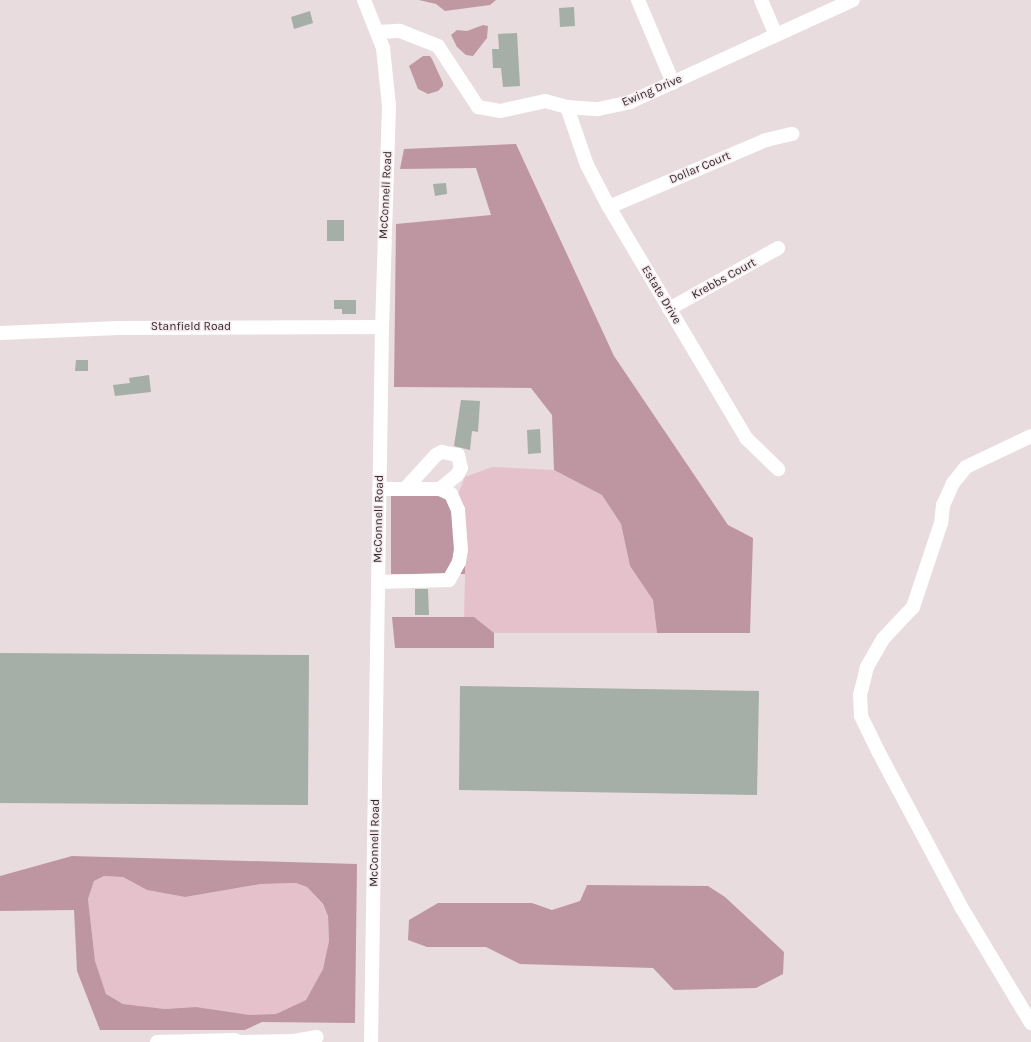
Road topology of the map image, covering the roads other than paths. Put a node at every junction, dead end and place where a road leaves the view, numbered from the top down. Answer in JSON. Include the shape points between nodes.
{"nodes":[{"id":1,"x":364,"y":0,"type":"edge"},
{"id":2,"x":638,"y":0,"type":"edge"},
{"id":3,"x":760,"y":0,"type":"edge"},
{"id":4,"x":853,"y":0,"type":"edge"},
{"id":5,"x":378,"y":32,"type":"junction"},
{"id":6,"x":776,"y":35,"type":"junction"},
{"id":7,"x":674,"y":82,"type":"junction"},
{"id":8,"x":567,"y":107,"type":"junction"},
{"id":9,"x":792,"y":134,"type":"dead end"},
{"id":10,"x":609,"y":207,"type":"junction"},
{"id":11,"x":778,"y":248,"type":"dead end"},
{"id":12,"x":669,"y":309,"type":"junction"},
{"id":13,"x":382,"y":327,"type":"junction"},
{"id":14,"x":0,"y":333,"type":"edge"},
{"id":15,"x":1031,"y":436,"type":"edge"},
{"id":16,"x":778,"y":469,"type":"dead end"},
{"id":17,"x":379,"y":489,"type":"junction"},
{"id":18,"x":405,"y":489,"type":"junction"},
{"id":19,"x":440,"y":489,"type":"junction"},
{"id":20,"x":378,"y":582,"type":"junction"},
{"id":21,"x":1031,"y":1023,"type":"edge"},
{"id":22,"x":317,"y":1036,"type":"dead end"},
{"id":23,"x":235,"y":1041,"type":"edge"},
{"id":24,"x":157,"y":1042,"type":"edge"},
{"id":25,"x":371,"y":1042,"type":"edge"}],
"edges":[{"from":1,"to":5,"type":"street","name":"McConnell Road"},
{"from":2,"to":7,"type":"street"},
{"from":3,"to":6,"type":"street"},
{"from":4,"to":6,"type":"street","name":"Ewing Drive"},
{"from":5,"to":8,"type":"street","name":"Ewing Drive","via":[[400,31],[438,46],[478,107],[500,111],[545,101]]},
{"from":5,"to":13,"type":"street","name":"McConnell Road","via":[[383,48],[389,106]]},
{"from":6,"to":7,"type":"street","name":"Ewing Drive"},
{"from":7,"to":8,"type":"street","name":"Ewing Drive","via":[[614,107]]},
{"from":8,"to":10,"type":"street","name":"Estate Drive","via":[[587,165]]},
{"from":9,"to":10,"type":"street","name":"Dollar Court","via":[[766,140]]},
{"from":10,"to":12,"type":"street","name":"Estate Drive"},
{"from":11,"to":12,"type":"street","name":"Krebbs Court"},
{"from":12,"to":16,"type":"street","name":"Estate Drive","via":[[746,438]]},
{"from":13,"to":14,"type":"street","name":"Stanfield Road","via":[[118,328]]},
{"from":13,"to":17,"type":"street","name":"McConnell Road"},
{"from":15,"to":21,"type":"street","via":[[966,467],[953,482],[943,505],[941,523],[913,607],[883,639],[867,667],[860,695],[861,716],[880,753],[963,910]]},
{"from":17,"to":18,"type":"street"},
{"from":17,"to":20,"type":"street","name":"McConnell Road"},
{"from":18,"to":19,"type":"street"},
{"from":18,"to":19,"type":"street","via":[[436,455],[442,452],[458,455],[461,468],[457,475]]},
{"from":19,"to":20,"type":"street","via":[[450,494],[458,510],[461,526],[459,562],[449,580]]},
{"from":20,"to":25,"type":"street","name":"McConnell Road"},
{"from":22,"to":23,"type":"street","via":[[294,1041]]},
{"from":23,"to":24,"type":"street"}]}
